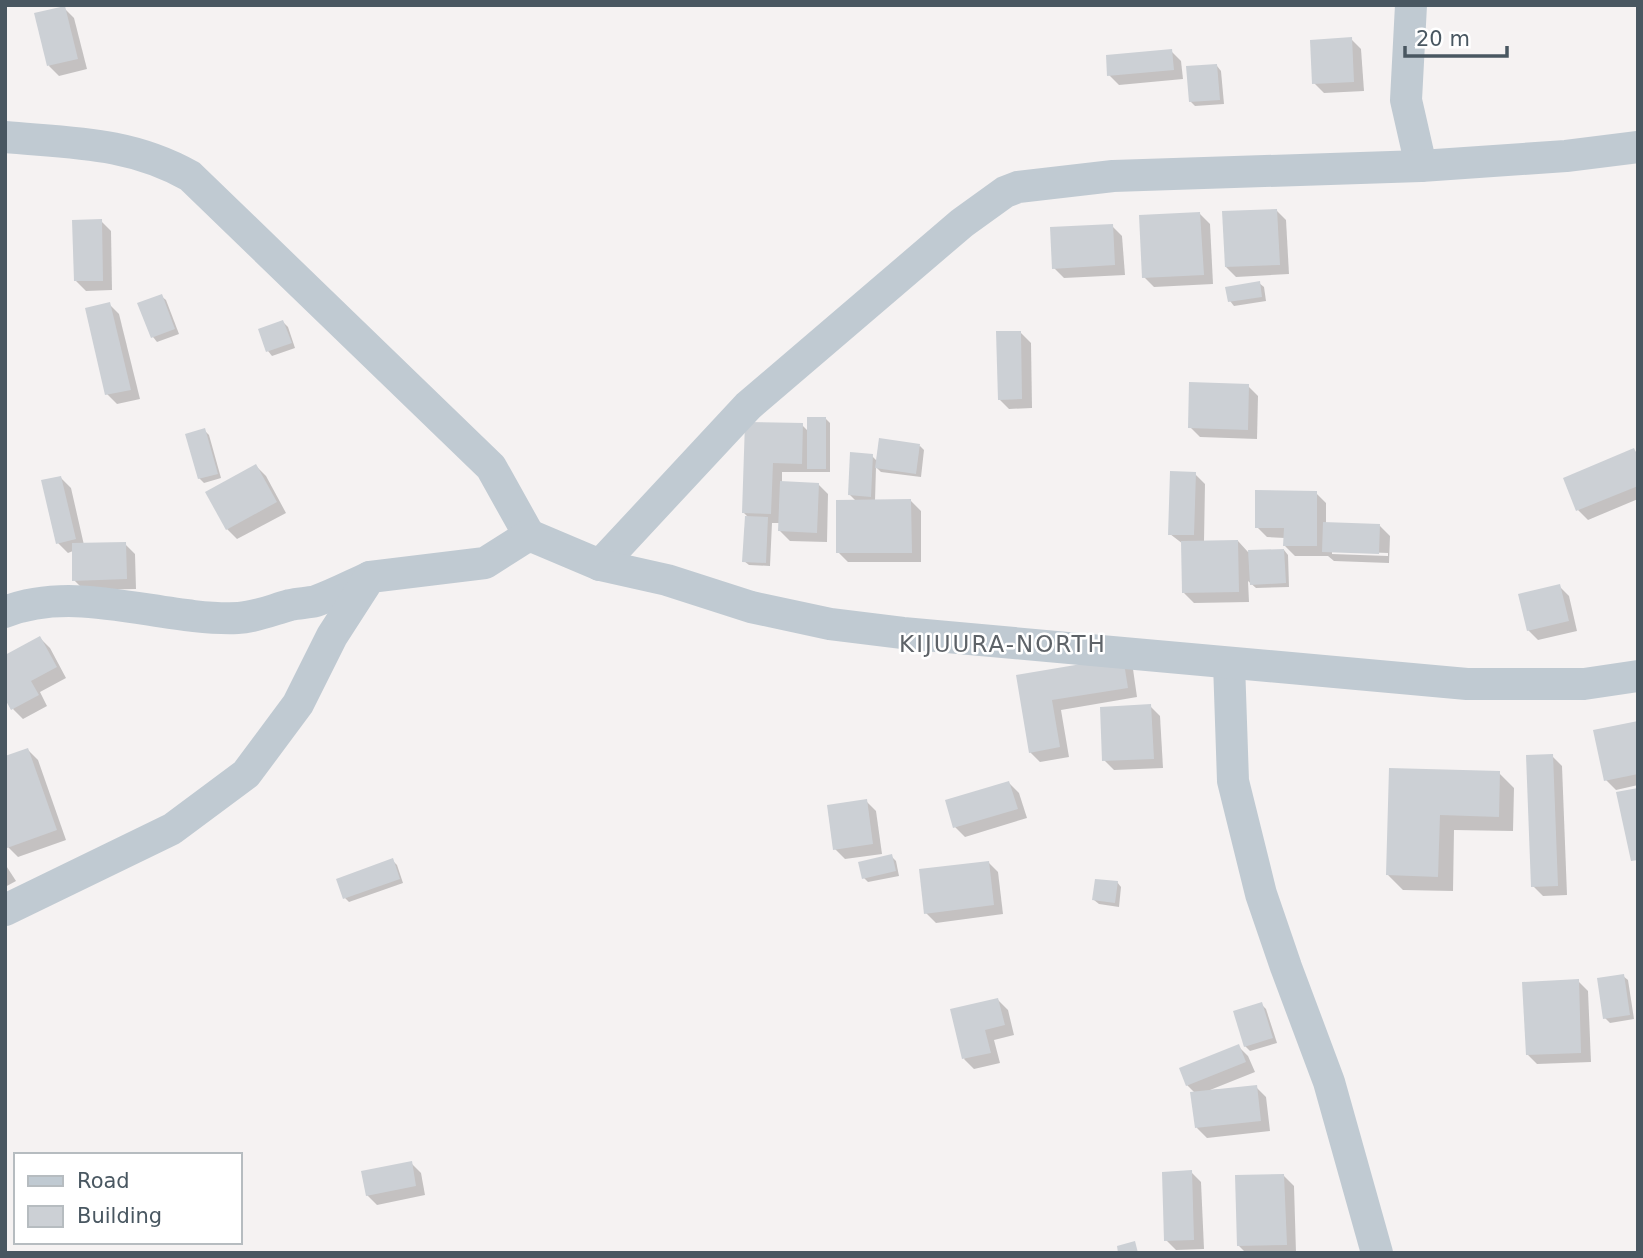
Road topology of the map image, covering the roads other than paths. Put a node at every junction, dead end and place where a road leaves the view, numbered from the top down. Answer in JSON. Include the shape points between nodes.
{"nodes":[{"id":1,"x":1411,"y":5,"type":"edge"},
{"id":2,"x":5,"y":137,"type":"edge"},
{"id":3,"x":1638,"y":147,"type":"edge"},
{"id":4,"x":1421,"y":166,"type":"junction"},
{"id":5,"x":529,"y":535,"type":"junction"},
{"id":6,"x":600,"y":565,"type":"junction"},
{"id":7,"x":370,"y":577,"type":"junction"},
{"id":8,"x":5,"y":612,"type":"edge"},
{"id":9,"x":1229,"y":663,"type":"junction"},
{"id":10,"x":1638,"y":677,"type":"edge"},
{"id":11,"x":5,"y":910,"type":"edge"},
{"id":12,"x":1377,"y":1253,"type":"edge"}],
"edges":[{"from":1,"to":4,"type":"street","via":[[1406,100]]},
{"from":2,"to":5,"type":"street","via":[[113,147],[148,155],[190,176],[491,467]]},
{"from":3,"to":4,"type":"street"},
{"from":4,"to":6,"type":"street","via":[[1113,176],[1006,192],[961,223],[748,406]]},
{"from":5,"to":6,"type":"street"},
{"from":5,"to":7,"type":"street","via":[[485,563]]},
{"from":6,"to":9,"type":"street","via":[[830,624]]},
{"from":7,"to":8,"type":"street","via":[[314,601],[238,618],[70,601],[41,601]]},
{"from":7,"to":11,"type":"street","via":[[332,636],[298,704],[246,774],[172,829]]},
{"from":9,"to":10,"type":"street","via":[[1467,684],[1584,684]]},
{"from":9,"to":12,"type":"street","via":[[1233,780],[1261,894],[1329,1082]]}]}
